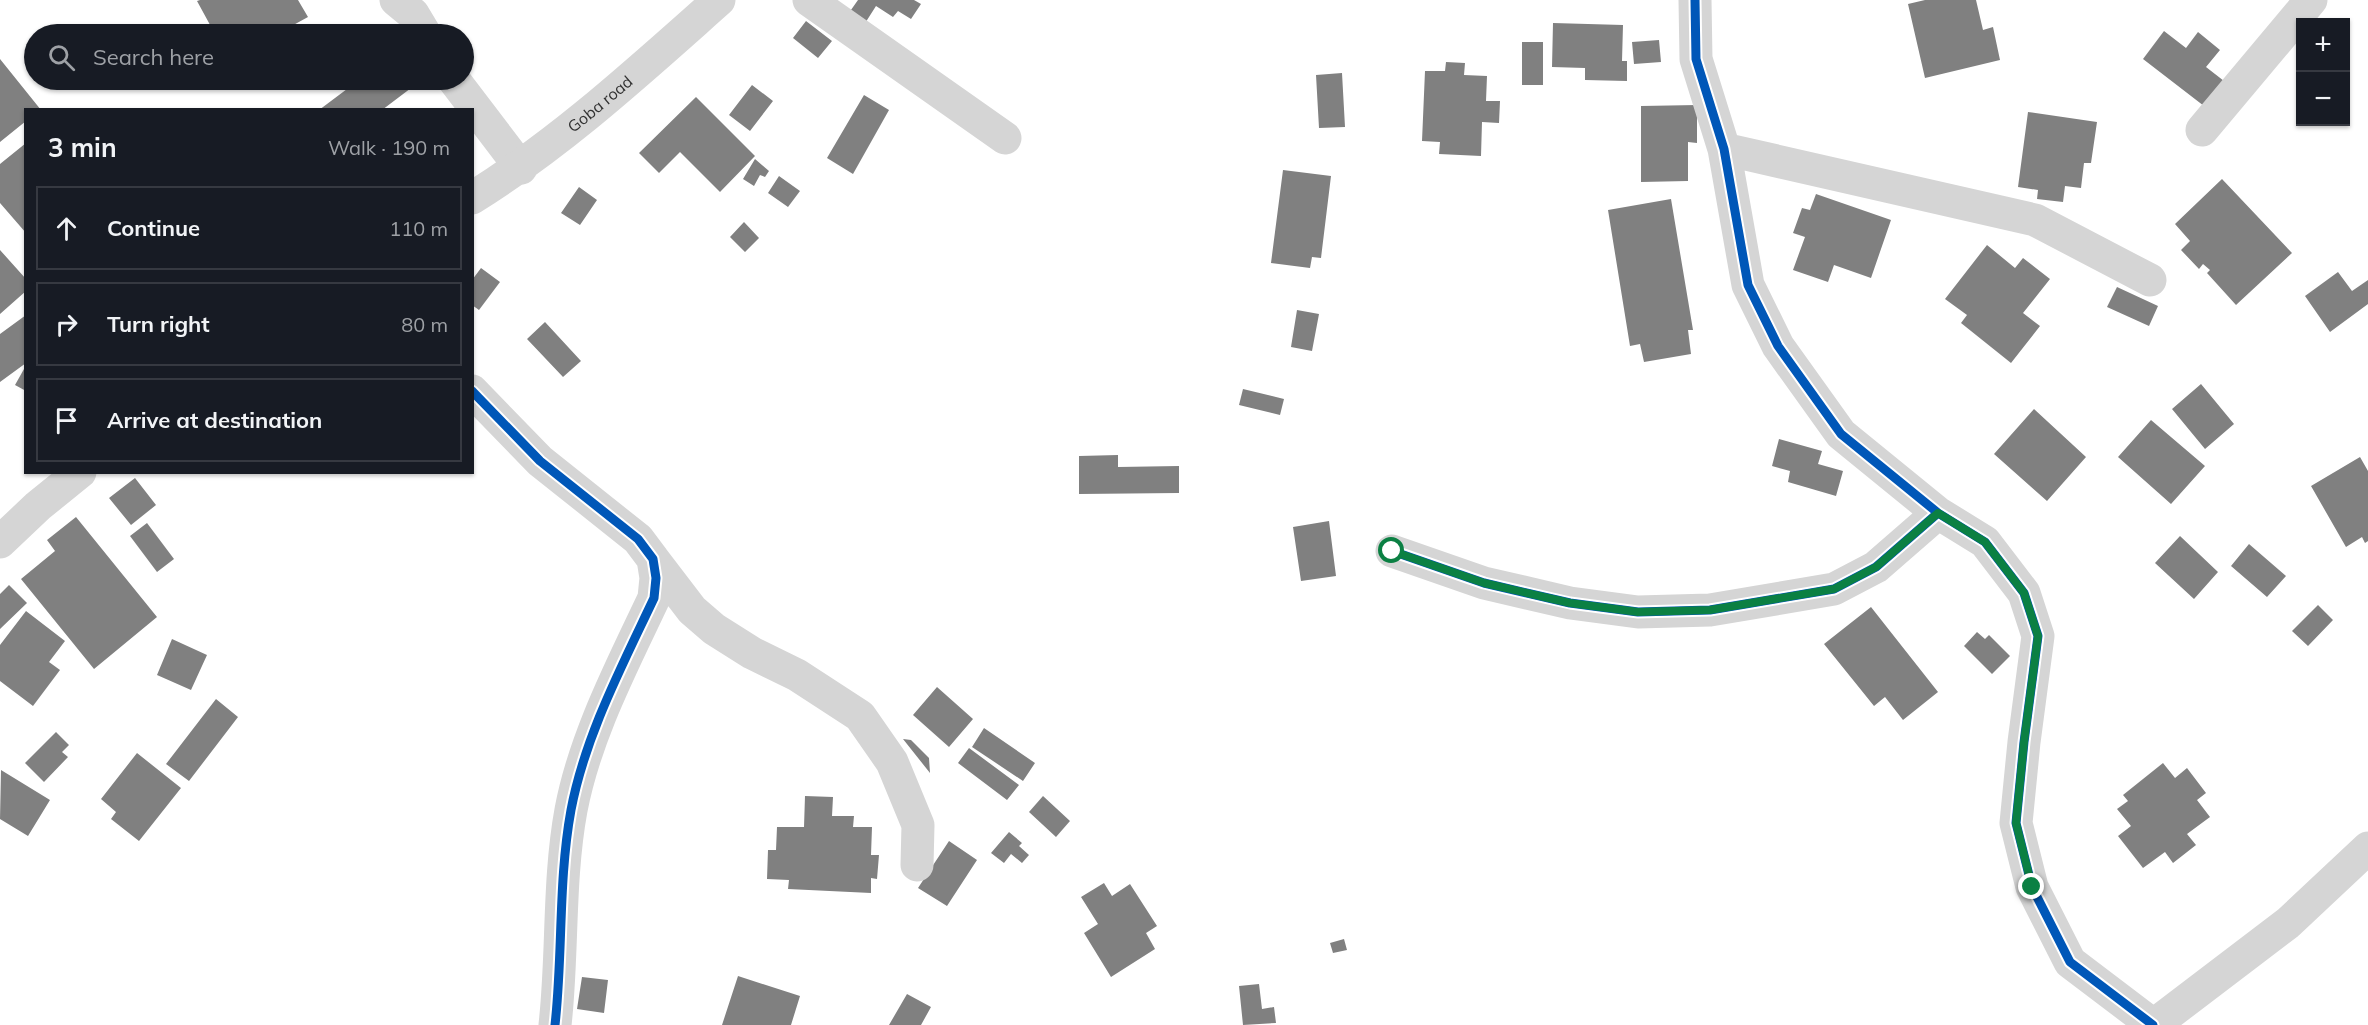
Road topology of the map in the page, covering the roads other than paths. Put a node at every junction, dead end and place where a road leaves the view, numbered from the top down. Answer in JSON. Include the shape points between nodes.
{"nodes":[{"id":1,"x":396,"y":0,"type":"edge"},
{"id":2,"x":719,"y":0,"type":"edge"},
{"id":3,"x":809,"y":0,"type":"edge"},
{"id":4,"x":1695,"y":0,"type":"edge"},
{"id":5,"x":2311,"y":0,"type":"edge"},
{"id":6,"x":419,"y":24,"type":"edge"},
{"id":7,"x":462,"y":90,"type":"edge"},
{"id":8,"x":2202,"y":130,"type":"dead end"},
{"id":9,"x":1005,"y":138,"type":"dead end"},
{"id":10,"x":1724,"y":149,"type":"junction"},
{"id":11,"x":521,"y":168,"type":"junction"},
{"id":12,"x":474,"y":197,"type":"edge"},
{"id":13,"x":2150,"y":280,"type":"dead end"},
{"id":14,"x":474,"y":393,"type":"edge"},
{"id":15,"x":78,"y":474,"type":"edge"},
{"id":16,"x":1938,"y":513,"type":"junction"},
{"id":17,"x":0,"y":542,"type":"edge"},
{"id":18,"x":1392,"y":551,"type":"dead end"},
{"id":19,"x":653,"y":559,"type":"junction"},
{"id":20,"x":2368,"y":848,"type":"edge"},
{"id":21,"x":917,"y":864,"type":"dead end"},
{"id":22,"x":555,"y":1025,"type":"edge"},
{"id":23,"x":2154,"y":1025,"type":"edge"}],
"edges":[{"from":1,"to":6,"type":"street"},
{"from":2,"to":11,"type":"street","name":"Goba road"},
{"from":3,"to":9,"type":"street"},
{"from":4,"to":10,"type":"street","via":[[1696,58]]},
{"from":5,"to":8,"type":"street"},
{"from":7,"to":11,"type":"street"},
{"from":10,"to":13,"type":"street","via":[[2035,220]]},
{"from":10,"to":16,"type":"street","via":[[1748,285],[1778,346],[1841,434]]},
{"from":11,"to":12,"type":"street","name":"Goba road"},
{"from":14,"to":19,"type":"street","via":[[540,461],[638,539]]},
{"from":15,"to":17,"type":"street"},
{"from":16,"to":18,"type":"street","via":[[1876,567],[1834,589],[1710,610],[1638,612],[1570,603],[1484,583]]},
{"from":16,"to":23,"type":"street","via":[[1985,542],[2024,593],[2038,636],[2016,823],[2032,887],[2070,962]]},
{"from":19,"to":21,"type":"street","via":[[692,610],[714,629],[860,716],[892,762],[918,825]]},
{"from":19,"to":22,"type":"street","via":[[654,597],[602,711],[571,809],[564,854]]},
{"from":20,"to":23,"type":"street","via":[[2288,923]]}]}
